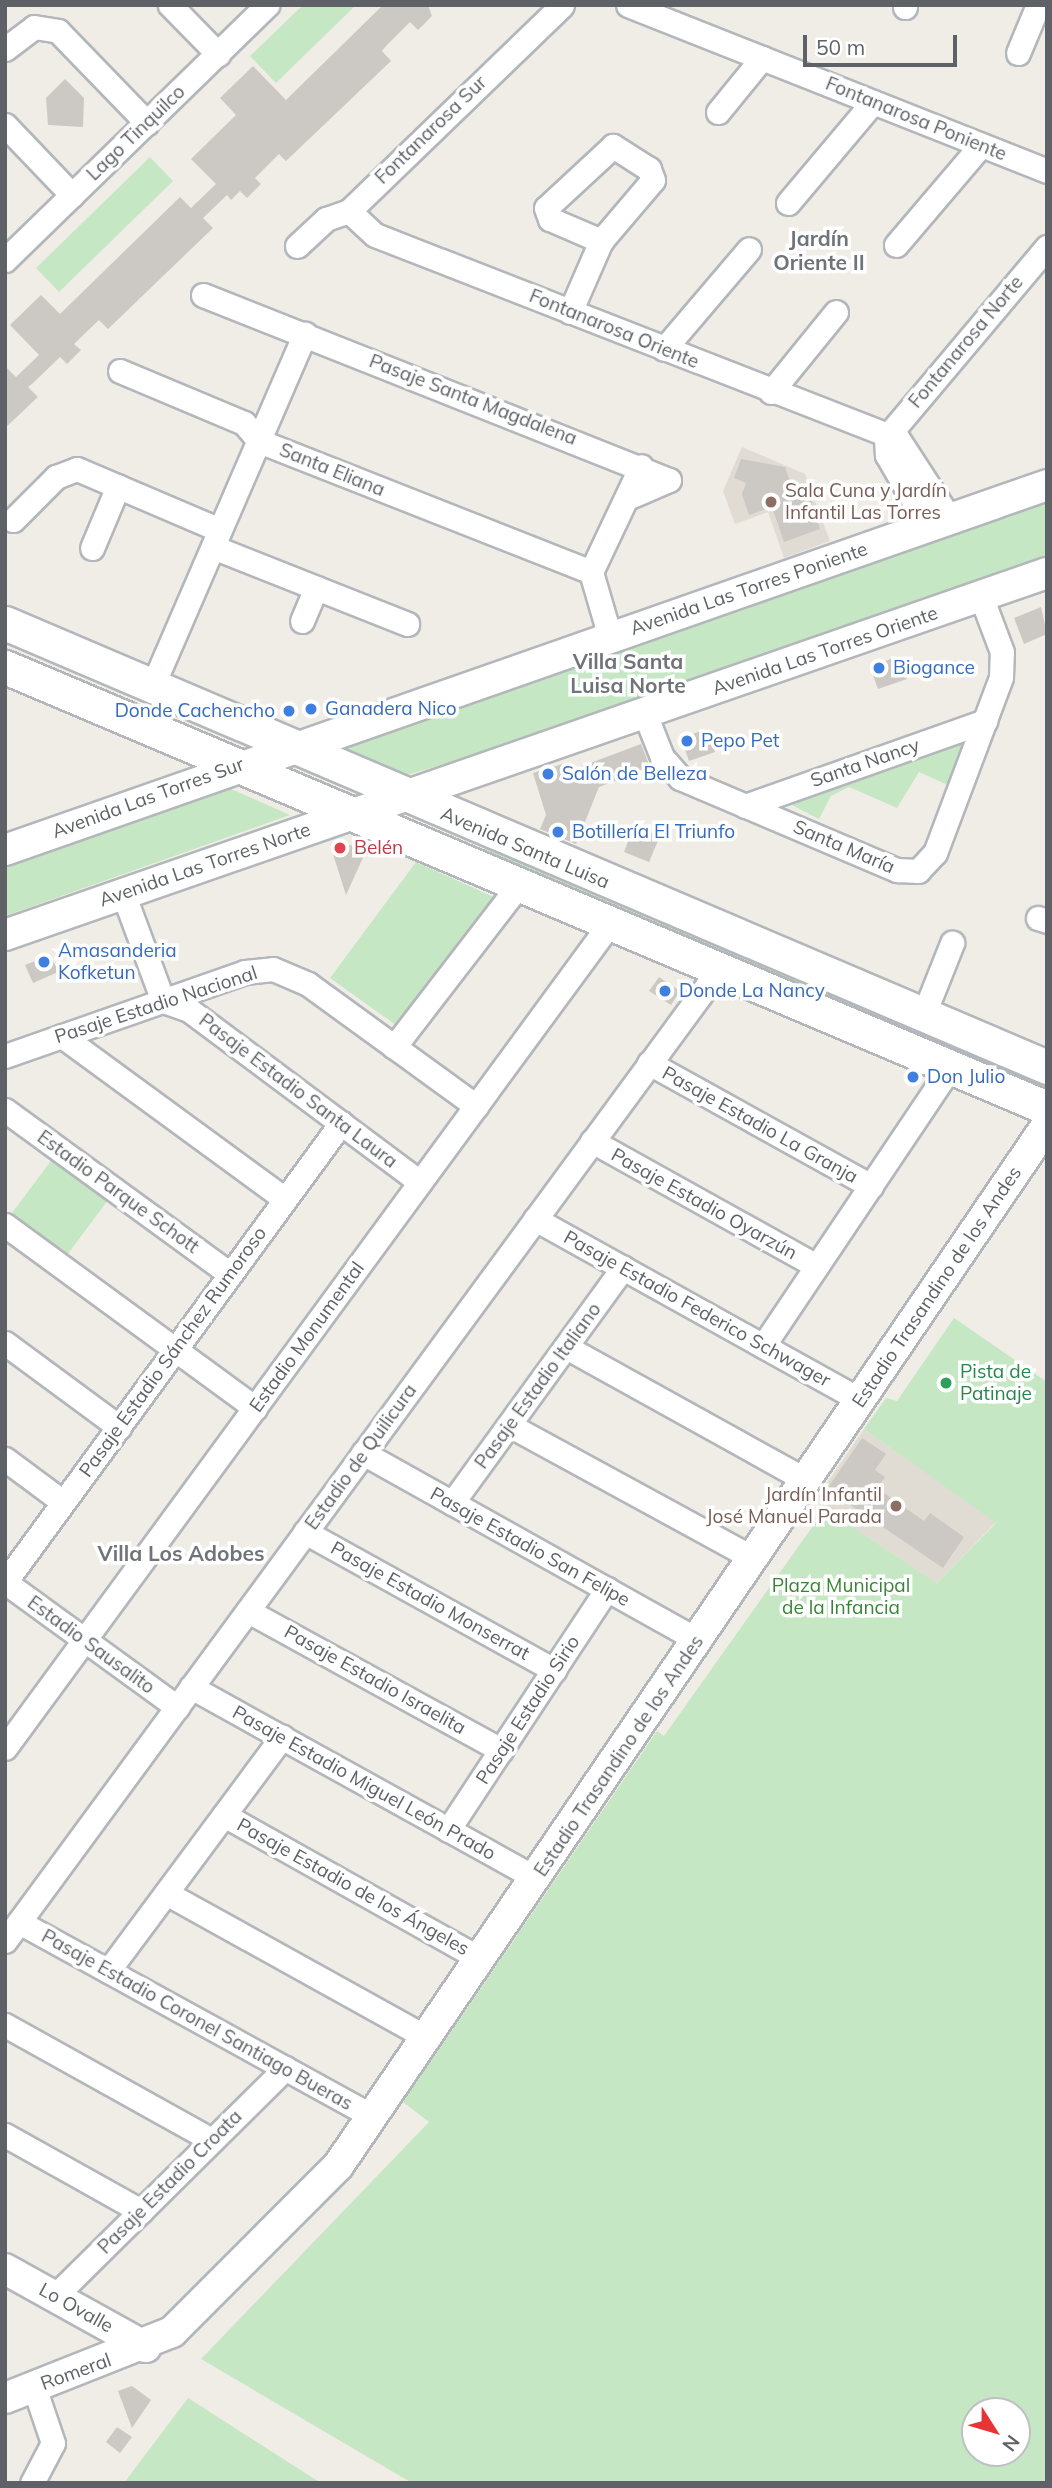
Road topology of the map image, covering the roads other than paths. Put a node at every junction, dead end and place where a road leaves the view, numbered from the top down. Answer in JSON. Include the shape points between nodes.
{"nodes":[{"id":1,"x":170,"y":5,"type":"edge"},
{"id":2,"x":267,"y":5,"type":"edge"},
{"id":3,"x":562,"y":5,"type":"edge"},
{"id":4,"x":628,"y":5,"type":"edge"},
{"id":5,"x":1038,"y":5,"type":"edge"},
{"id":6,"x":5,"y":49,"type":"edge"},
{"id":7,"x":1018,"y":53,"type":"dead end"},
{"id":8,"x":218,"y":54,"type":"junction"},
{"id":9,"x":762,"y":58,"type":"junction"},
{"id":10,"x":873,"y":102,"type":"junction"},
{"id":11,"x":718,"y":112,"type":"dead end"},
{"id":12,"x":147,"y":123,"type":"junction"},
{"id":13,"x":5,"y":125,"type":"edge"},
{"id":14,"x":981,"y":145,"type":"junction"},
{"id":15,"x":1047,"y":171,"type":"edge"},
{"id":16,"x":72,"y":195,"type":"junction"},
{"id":17,"x":788,"y":203,"type":"dead end"},
{"id":18,"x":349,"y":211,"type":"junction"},
{"id":19,"x":601,"y":241,"type":"junction"},
{"id":20,"x":897,"y":245,"type":"dead end"},
{"id":21,"x":297,"y":247,"type":"dead end"},
{"id":22,"x":1047,"y":247,"type":"edge"},
{"id":23,"x":749,"y":249,"type":"dead end"},
{"id":24,"x":5,"y":260,"type":"edge"},
{"id":25,"x":203,"y":295,"type":"dead end"},
{"id":26,"x":570,"y":312,"type":"junction"},
{"id":27,"x":836,"y":312,"type":"dead end"},
{"id":28,"x":305,"y":334,"type":"junction"},
{"id":29,"x":664,"y":349,"type":"junction"},
{"id":30,"x":120,"y":371,"type":"dead end"},
{"id":31,"x":771,"y":392,"type":"junction"},
{"id":32,"x":886,"y":438,"type":"junction"},
{"id":33,"x":259,"y":441,"type":"junction"},
{"id":34,"x":641,"y":466,"type":"junction"},
{"id":35,"x":1047,"y":485,"type":"edge"},
{"id":36,"x":118,"y":486,"type":"junction"},
{"id":37,"x":627,"y":498,"type":"junction"},
{"id":38,"x":13,"y":520,"type":"dead end"},
{"id":39,"x":939,"y":522,"type":"junction"},
{"id":40,"x":217,"y":538,"type":"junction"},
{"id":41,"x":92,"y":548,"type":"dead end"},
{"id":42,"x":591,"y":572,"type":"junction"},
{"id":43,"x":1047,"y":573,"type":"edge"},
{"id":44,"x":316,"y":588,"type":"junction"},
{"id":45,"x":981,"y":596,"type":"junction"},
{"id":46,"x":302,"y":621,"type":"dead end"},
{"id":47,"x":5,"y":623,"type":"edge"},
{"id":48,"x":407,"y":624,"type":"dead end"},
{"id":49,"x":610,"y":637,"type":"junction"},
{"id":50,"x":5,"y":667,"type":"edge"},
{"id":51,"x":152,"y":687,"type":"junction"},
{"id":52,"x":645,"y":714,"type":"junction"},
{"id":53,"x":985,"y":721,"type":"junction"},
{"id":54,"x":292,"y":748,"type":"junction"},
{"id":55,"x":239,"y":765,"type":"junction"},
{"id":56,"x":406,"y":798,"type":"junction"},
{"id":57,"x":745,"y":806,"type":"junction"},
{"id":58,"x":351,"y":815,"type":"junction"},
{"id":59,"x":5,"y":850,"type":"edge"},
{"id":60,"x":517,"y":887,"type":"junction"},
{"id":61,"x":123,"y":893,"type":"junction"},
{"id":62,"x":608,"y":926,"type":"junction"},
{"id":63,"x":5,"y":935,"type":"edge"},
{"id":64,"x":952,"y":943,"type":"dead end"},
{"id":65,"x":717,"y":972,"type":"junction"},
{"id":66,"x":163,"y":1001,"type":"junction"},
{"id":67,"x":930,"y":1018,"type":"junction"},
{"id":68,"x":62,"y":1036,"type":"junction"},
{"id":69,"x":394,"y":1047,"type":"junction"},
{"id":70,"x":5,"y":1056,"type":"edge"},
{"id":71,"x":649,"y":1063,"type":"junction"},
{"id":72,"x":936,"y":1063,"type":"junction"},
{"id":73,"x":1047,"y":1067,"type":"edge"},
{"id":74,"x":476,"y":1106,"type":"junction"},
{"id":75,"x":1047,"y":1108,"type":"edge"},
{"id":76,"x":5,"y":1110,"type":"edge"},
{"id":77,"x":341,"y":1123,"type":"junction"},
{"id":78,"x":1047,"y":1125,"type":"edge"},
{"id":79,"x":592,"y":1141,"type":"junction"},
{"id":80,"x":421,"y":1182,"type":"junction"},
{"id":81,"x":871,"y":1186,"type":"junction"},
{"id":82,"x":285,"y":1199,"type":"junction"},
{"id":83,"x":535,"y":1219,"type":"junction"},
{"id":84,"x":5,"y":1225,"type":"edge"},
{"id":85,"x":817,"y":1266,"type":"junction"},
{"id":86,"x":623,"y":1268,"type":"junction"},
{"id":87,"x":230,"y":1274,"type":"junction"},
{"id":88,"x":5,"y":1343,"type":"edge"},
{"id":89,"x":566,"y":1346,"type":"junction"},
{"id":90,"x":763,"y":1346,"type":"junction"},
{"id":91,"x":175,"y":1349,"type":"junction"},
{"id":92,"x":860,"y":1400,"type":"junction"},
{"id":93,"x":255,"y":1408,"type":"junction"},
{"id":94,"x":509,"y":1425,"type":"junction"},
{"id":95,"x":119,"y":1427,"type":"junction"},
{"id":96,"x":363,"y":1453,"type":"junction"},
{"id":97,"x":5,"y":1460,"type":"edge"},
{"id":98,"x":806,"y":1480,"type":"junction"},
{"id":99,"x":63,"y":1502,"type":"junction"},
{"id":100,"x":452,"y":1503,"type":"junction"},
{"id":101,"x":306,"y":1532,"type":"junction"},
{"id":102,"x":752,"y":1559,"type":"junction"},
{"id":103,"x":5,"y":1582,"type":"edge"},
{"id":104,"x":607,"y":1589,"type":"junction"},
{"id":105,"x":248,"y":1611,"type":"junction"},
{"id":106,"x":85,"y":1640,"type":"junction"},
{"id":107,"x":698,"y":1640,"type":"junction"},
{"id":108,"x":554,"y":1670,"type":"junction"},
{"id":109,"x":191,"y":1688,"type":"junction"},
{"id":110,"x":177,"y":1707,"type":"junction"},
{"id":111,"x":282,"y":1738,"type":"junction"},
{"id":112,"x":5,"y":1748,"type":"edge"},
{"id":113,"x":501,"y":1750,"type":"junction"},
{"id":114,"x":224,"y":1815,"type":"junction"},
{"id":115,"x":448,"y":1830,"type":"junction"},
{"id":116,"x":536,"y":1878,"type":"junction"},
{"id":117,"x":166,"y":1894,"type":"junction"},
{"id":118,"x":19,"y":1922,"type":"junction"},
{"id":119,"x":5,"y":1941,"type":"edge"},
{"id":120,"x":481,"y":1959,"type":"junction"},
{"id":121,"x":108,"y":1971,"type":"junction"},
{"id":122,"x":5,"y":2025,"type":"edge"},
{"id":123,"x":428,"y":2038,"type":"junction"},
{"id":124,"x":285,"y":2068,"type":"junction"},
{"id":125,"x":374,"y":2117,"type":"junction"},
{"id":126,"x":5,"y":2135,"type":"edge"},
{"id":127,"x":212,"y":2140,"type":"junction"},
{"id":128,"x":141,"y":2211,"type":"junction"},
{"id":129,"x":5,"y":2269,"type":"edge"},
{"id":130,"x":55,"y":2296,"type":"junction"},
{"id":131,"x":146,"y":2347,"type":"junction"},
{"id":132,"x":34,"y":2387,"type":"junction"},
{"id":133,"x":5,"y":2398,"type":"edge"},
{"id":134,"x":32,"y":2483,"type":"edge"}],
"edges":[{"from":1,"to":8,"type":"street"},
{"from":2,"to":8,"type":"street","name":"Lago Tinquilco"},
{"from":3,"to":18,"type":"street","name":"Fontanarosa Sur"},
{"from":4,"to":9,"type":"street","name":"Fontanarosa Poniente"},
{"from":5,"to":7,"type":"street"},
{"from":6,"to":12,"type":"street","via":[[34,27],[58,31]]},
{"from":8,"to":12,"type":"street","name":"Lago Tinquilco"},
{"from":9,"to":10,"type":"street","name":"Fontanarosa Poniente"},
{"from":9,"to":11,"type":"street"},
{"from":10,"to":14,"type":"street","name":"Fontanarosa Poniente"},
{"from":10,"to":17,"type":"street"},
{"from":12,"to":16,"type":"street","name":"Lago Tinquilco"},
{"from":13,"to":16,"type":"street"},
{"from":14,"to":15,"type":"street","name":"Fontanarosa Poniente"},
{"from":14,"to":20,"type":"street"},
{"from":16,"to":24,"type":"street","name":"Lago Tinquilco"},
{"from":18,"to":21,"type":"street","name":"Fontanarosa Sur","via":[[326,219]]},
{"from":18,"to":26,"type":"street","name":"Fontanarosa Oriente","via":[[375,234]]},
{"from":19,"to":19,"type":"street","via":[[653,180],[649,169],[613,146],[546,208],[550,219]]},
{"from":19,"to":26,"type":"street"},
{"from":22,"to":32,"type":"street","name":"Fontanarosa Norte"},
{"from":23,"to":29,"type":"street"},
{"from":25,"to":28,"type":"street","name":"Pasaje Santa Magdalena"},
{"from":26,"to":29,"type":"street","name":"Fontanarosa Oriente"},
{"from":27,"to":31,"type":"street"},
{"from":28,"to":33,"type":"street"},
{"from":28,"to":34,"type":"street","name":"Pasaje Santa Magdalena"},
{"from":29,"to":31,"type":"street","name":"Fontanarosa Oriente"},
{"from":30,"to":33,"type":"street","via":[[244,423]]},
{"from":31,"to":32,"type":"street","name":"Fontanarosa Oriente"},
{"from":32,"to":39,"type":"street","name":"Fontanarosa Oriente","via":[[904,443]]},
{"from":33,"to":40,"type":"street","name":"Santa Eliana"},
{"from":33,"to":42,"type":"street","name":"Santa Eliana"},
{"from":34,"to":37,"type":"street"},
{"from":34,"to":37,"type":"street","name":"Pasaje Santa Magdalena","via":[[669,484]]},
{"from":35,"to":39,"type":"street","name":"Avenida Las Torres Poniente"},
{"from":36,"to":38,"type":"street","via":[[70,470]]},
{"from":36,"to":40,"type":"street"},
{"from":36,"to":41,"type":"street"},
{"from":37,"to":42,"type":"street"},
{"from":39,"to":49,"type":"street","name":"Avenida Las Torres Poniente"},
{"from":40,"to":44,"type":"street"},
{"from":40,"to":51,"type":"street","name":"Santa Eliana"},
{"from":42,"to":49,"type":"street"},
{"from":43,"to":45,"type":"street","name":"Avenida Las Torres Oriente"},
{"from":44,"to":46,"type":"street"},
{"from":44,"to":48,"type":"street"},
{"from":45,"to":52,"type":"street","name":"Avenida Las Torres Oriente"},
{"from":45,"to":53,"type":"street","name":"Santa María","via":[[1003,663]]},
{"from":47,"to":51,"type":"main road","name":"Avenida Santa Luisa"},
{"from":49,"to":54,"type":"street","name":"Avenida Las Torres Poniente"},
{"from":50,"to":55,"type":"main road","name":"Avenida Santa Luisa"},
{"from":51,"to":54,"type":"main road","name":"Avenida Santa Luisa"},
{"from":52,"to":56,"type":"street","name":"Avenida Las Torres Oriente"},
{"from":52,"to":57,"type":"street","name":"Santa María","via":[[672,771]]},
{"from":53,"to":57,"type":"street","name":"Santa Nancy"},
{"from":53,"to":57,"type":"street","name":"Santa María","via":[[935,853],[918,871],[897,870]]},
{"from":54,"to":55,"type":"street","name":"Avenida Las Torres Sur"},
{"from":54,"to":56,"type":"main road","name":"Avenida Santa Luisa"},
{"from":55,"to":58,"type":"main road","name":"Avenida Santa Luisa"},
{"from":55,"to":59,"type":"street","name":"Avenida Las Torres Sur"},
{"from":56,"to":58,"type":"street","name":"Avenida Las Torres Norte"},
{"from":56,"to":67,"type":"main road","name":"Avenida Santa Luisa"},
{"from":58,"to":60,"type":"main road","name":"Avenida Santa Luisa"},
{"from":58,"to":61,"type":"street","name":"Avenida Las Torres Norte"},
{"from":60,"to":62,"type":"main road","name":"Avenida Santa Luisa"},
{"from":60,"to":69,"type":"street"},
{"from":61,"to":63,"type":"street","name":"Avenida Las Torres Norte"},
{"from":61,"to":66,"type":"street"},
{"from":62,"to":65,"type":"main road","name":"Avenida Santa Luisa"},
{"from":62,"to":74,"type":"street","name":"Estadio Monumental"},
{"from":64,"to":67,"type":"street"},
{"from":65,"to":71,"type":"street","name":"Estadio de Quilicura"},
{"from":65,"to":72,"type":"main road","name":"Avenida Santa Luisa"},
{"from":66,"to":68,"type":"street","name":"Pasaje Estadio Nacional"},
{"from":66,"to":69,"type":"street","name":"Pasaje Estadio Nacional","via":[[245,972],[273,969],[308,984]]},
{"from":66,"to":77,"type":"street","name":"Pasaje Estadio Santa Laura","via":[[189,1010]]},
{"from":67,"to":72,"type":"main road","via":[[911,1017],[903,1027]]},
{"from":67,"to":73,"type":"main road","name":"Avenida Santa Luisa"},
{"from":68,"to":70,"type":"street","name":"Pasaje Estadio Nacional"},
{"from":68,"to":82,"type":"street"},
{"from":69,"to":74,"type":"street","name":"Pasaje Estadio Nacional"},
{"from":71,"to":79,"type":"street","name":"Estadio de Quilicura"},
{"from":71,"to":81,"type":"street","name":"Pasaje Estadio La Granja"},
{"from":72,"to":75,"type":"main road","name":"Avenida Santa Luisa"},
{"from":72,"to":81,"type":"street"},
{"from":74,"to":80,"type":"street","name":"Estadio Monumental"},
{"from":76,"to":87,"type":"street","name":"Estadio Parque Schott"},
{"from":77,"to":80,"type":"street","name":"Pasaje Estadio Santa Laura"},
{"from":77,"to":82,"type":"street","name":"Pasaje Estadio Sánchez Rumoroso"},
{"from":78,"to":92,"type":"street","name":"Estadio Trasandino de los Andes"},
{"from":79,"to":83,"type":"street","name":"Estadio de Quilicura"},
{"from":79,"to":85,"type":"street","name":"Pasaje Estadio Oyarzún"},
{"from":80,"to":93,"type":"street","name":"Estadio Monumental"},
{"from":81,"to":85,"type":"street"},
{"from":82,"to":87,"type":"street","name":"Pasaje Estadio Sánchez Rumoroso"},
{"from":83,"to":86,"type":"street","name":"Pasaje Estadio Federico Schwager"},
{"from":83,"to":96,"type":"street","name":"Estadio de Quilicura"},
{"from":84,"to":91,"type":"street"},
{"from":85,"to":90,"type":"street"},
{"from":86,"to":89,"type":"street","name":"Pasaje Estadio Italiano"},
{"from":86,"to":90,"type":"street","name":"Pasaje Estadio Federico Schwager"},
{"from":87,"to":91,"type":"street","name":"Pasaje Estadio Sánchez Rumoroso"},
{"from":88,"to":95,"type":"street"},
{"from":89,"to":94,"type":"street","name":"Pasaje Estadio Italiano"},
{"from":89,"to":98,"type":"street"},
{"from":90,"to":92,"type":"street","name":"Pasaje Estadio Federico Schwager"},
{"from":91,"to":93,"type":"street"},
{"from":91,"to":95,"type":"street","name":"Pasaje Estadio Sánchez Rumoroso"},
{"from":92,"to":98,"type":"street","name":"Estadio Trasandino de los Andes"},
{"from":93,"to":106,"type":"street","name":"Estadio Monumental"},
{"from":94,"to":100,"type":"street","name":"Pasaje Estadio Italiano"},
{"from":94,"to":102,"type":"street"},
{"from":95,"to":99,"type":"street","name":"Pasaje Estadio Sánchez Rumoroso"},
{"from":96,"to":100,"type":"street","name":"Pasaje Estadio San Felipe"},
{"from":96,"to":101,"type":"street","name":"Estadio de Quilicura"},
{"from":97,"to":99,"type":"street"},
{"from":98,"to":102,"type":"street","name":"Estadio Trasandino de los Andes"},
{"from":99,"to":103,"type":"street","name":"Pasaje Estadio Sánchez Rumoroso"},
{"from":100,"to":104,"type":"street","name":"Pasaje Estadio San Felipe"},
{"from":101,"to":105,"type":"street","name":"Estadio de Quilicura"},
{"from":101,"to":108,"type":"street","name":"Pasaje Estadio Monserrat"},
{"from":102,"to":107,"type":"street","name":"Estadio Trasandino de los Andes"},
{"from":103,"to":106,"type":"street","name":"Estadio Sausalito"},
{"from":104,"to":107,"type":"street","name":"Pasaje Estadio San Felipe"},
{"from":104,"to":108,"type":"street","name":"Pasaje Estadio Sirio"},
{"from":105,"to":109,"type":"street","name":"Estadio de Quilicura"},
{"from":105,"to":113,"type":"street","name":"Pasaje Estadio Israelita"},
{"from":106,"to":110,"type":"street","name":"Estadio Sausalito"},
{"from":106,"to":112,"type":"street","name":"Estadio Monumental"},
{"from":107,"to":116,"type":"street","name":"Estadio Trasandino de los Andes"},
{"from":108,"to":113,"type":"street","name":"Pasaje Estadio Sirio"},
{"from":109,"to":110,"type":"street","name":"Estadio de Quilicura"},
{"from":109,"to":111,"type":"street","name":"Pasaje Estadio Miguel León Prado"},
{"from":110,"to":118,"type":"street","name":"Estadio de Quilicura"},
{"from":111,"to":114,"type":"street"},
{"from":111,"to":115,"type":"street","name":"Pasaje Estadio Miguel León Prado"},
{"from":113,"to":115,"type":"street","name":"Pasaje Estadio Sirio"},
{"from":114,"to":117,"type":"street"},
{"from":114,"to":120,"type":"street","name":"Pasaje Estadio de los Ángeles"},
{"from":115,"to":116,"type":"street","name":"Pasaje Estadio Miguel León Prado"},
{"from":116,"to":120,"type":"street","name":"Estadio Trasandino de los Andes"},
{"from":117,"to":121,"type":"street"},
{"from":117,"to":123,"type":"street"},
{"from":118,"to":119,"type":"street","name":"Estadio de Quilicura"},
{"from":118,"to":121,"type":"street","name":"Pasaje Estadio Coronel Santiago Bueras"},
{"from":120,"to":123,"type":"street","name":"Estadio Trasandino de los Andes"},
{"from":121,"to":124,"type":"street","name":"Pasaje Estadio Coronel Santiago Bueras"},
{"from":122,"to":127,"type":"street"},
{"from":123,"to":125,"type":"street","name":"Estadio Trasandino de los Andes"},
{"from":124,"to":125,"type":"street","name":"Pasaje Estadio Coronel Santiago Bueras"},
{"from":124,"to":127,"type":"street","name":"Pasaje Estadio Croata"},
{"from":125,"to":131,"type":"street","name":"Estadio Trasandino de los Andes","via":[[319,2188],[207,2302]]},
{"from":126,"to":128,"type":"street"},
{"from":127,"to":128,"type":"street","name":"Pasaje Estadio Croata"},
{"from":128,"to":130,"type":"street","name":"Pasaje Estadio Croata"},
{"from":129,"to":130,"type":"street","name":"Lo Ovalle"},
{"from":130,"to":131,"type":"street","name":"Lo Ovalle"},
{"from":131,"to":132,"type":"street","name":"Romeral"},
{"from":132,"to":133,"type":"street","name":"Romeral"},
{"from":132,"to":134,"type":"street","via":[[53,2443]]}]}
